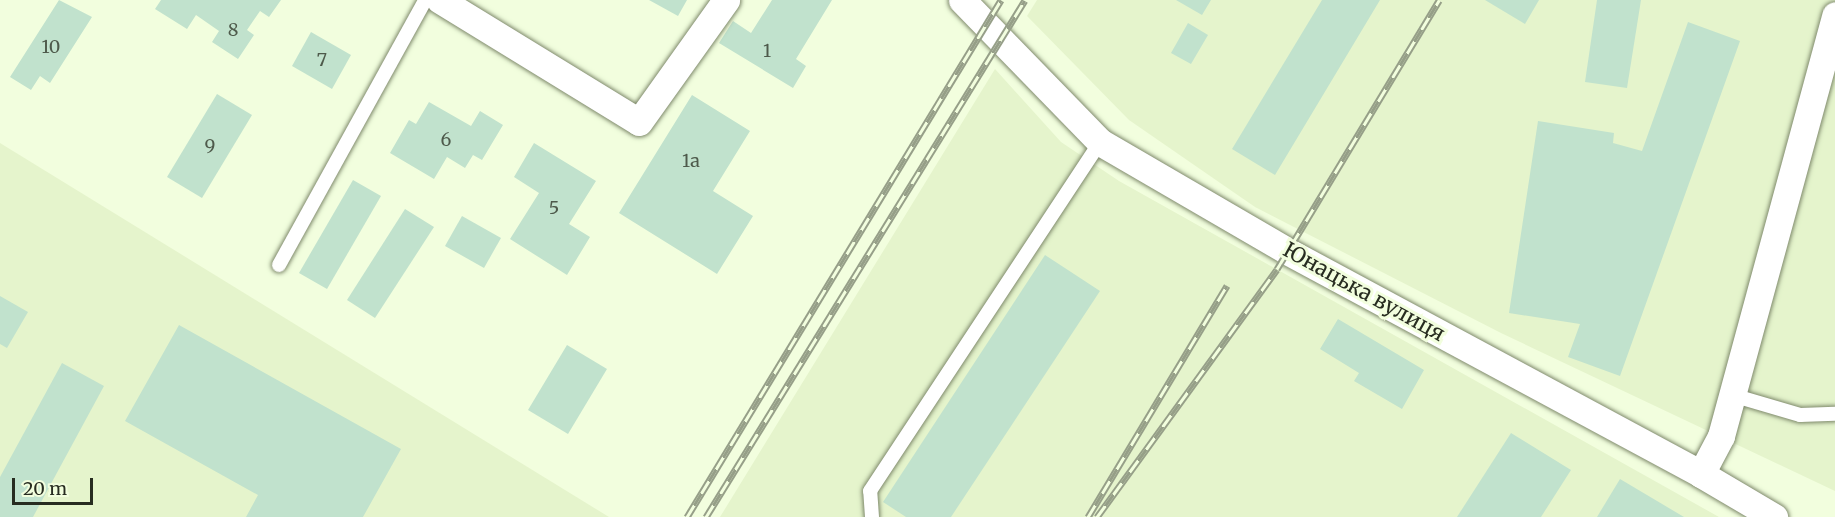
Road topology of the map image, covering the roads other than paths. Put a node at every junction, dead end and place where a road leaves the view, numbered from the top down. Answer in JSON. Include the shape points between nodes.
{"nodes":[{"id":1,"x":425,"y":0,"type":"edge"},
{"id":2,"x":440,"y":0,"type":"edge"},
{"id":3,"x":726,"y":0,"type":"edge"},
{"id":4,"x":962,"y":0,"type":"edge"},
{"id":5,"x":1835,"y":15,"type":"edge"},
{"id":6,"x":1100,"y":142,"type":"junction"},
{"id":7,"x":279,"y":265,"type":"dead end"},
{"id":8,"x":1732,"y":395,"type":"junction"},
{"id":9,"x":1835,"y":414,"type":"edge"},
{"id":10,"x":1701,"y":474,"type":"junction"},
{"id":11,"x":872,"y":517,"type":"edge"},
{"id":12,"x":1774,"y":517,"type":"edge"}],
"edges":[{"from":1,"to":7,"type":"lane"},
{"from":2,"to":3,"type":"street","via":[[639,122]]},
{"from":4,"to":6,"type":"street","name":"Юнацька вулиця"},
{"from":5,"to":8,"type":"street"},
{"from":6,"to":10,"type":"street","name":"Юнацька вулиця","via":[[1287,251]]},
{"from":6,"to":11,"type":"lane","via":[[870,491]]},
{"from":8,"to":9,"type":"lane","via":[[1800,415]]},
{"from":8,"to":10,"type":"street","via":[[1720,436]]},
{"from":10,"to":12,"type":"street","name":"Юнацька вулиця"}]}
